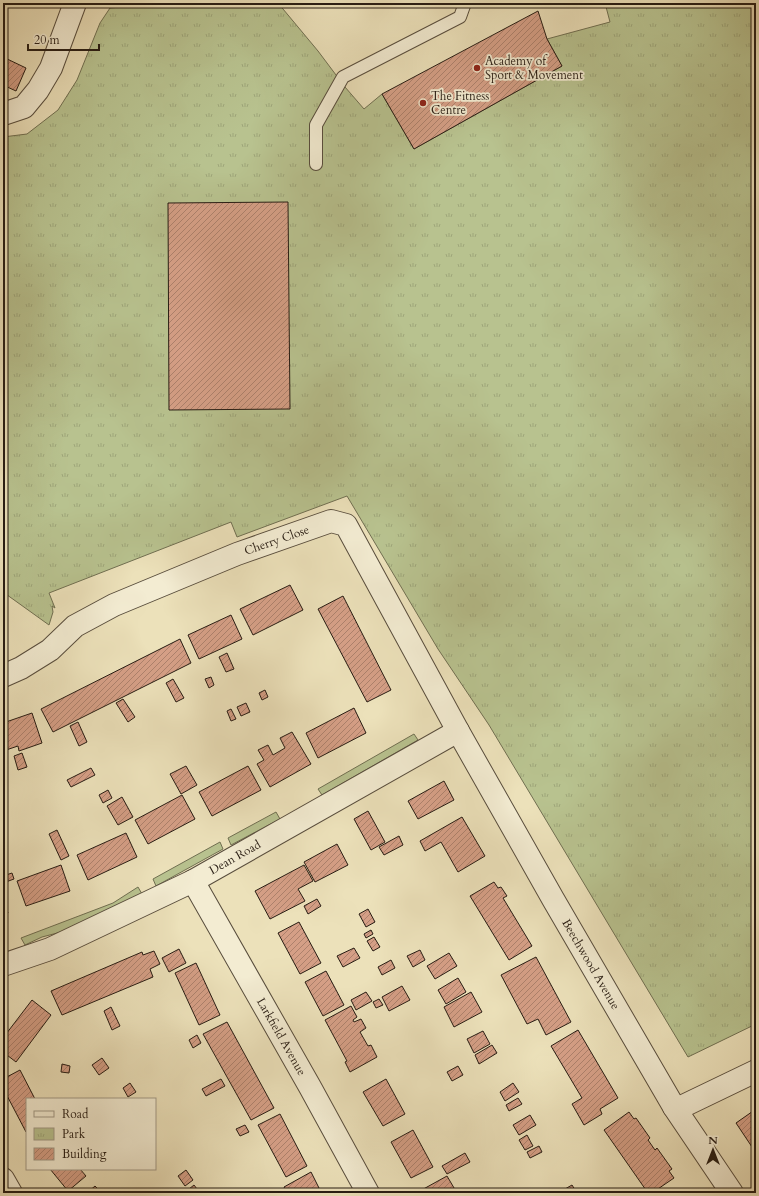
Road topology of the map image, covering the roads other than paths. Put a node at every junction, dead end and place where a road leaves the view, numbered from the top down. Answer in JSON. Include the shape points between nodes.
{"nodes":[{"id":1,"x":75,"y":3,"type":"edge"},
{"id":2,"x":465,"y":3,"type":"edge"},
{"id":3,"x":3,"y":114,"type":"edge"},
{"id":4,"x":316,"y":164,"type":"dead end"},
{"id":5,"x":3,"y":676,"type":"edge"},
{"id":6,"x":458,"y":731,"type":"junction"},
{"id":7,"x":193,"y":881,"type":"junction"},
{"id":8,"x":3,"y":966,"type":"edge"},
{"id":9,"x":756,"y":1071,"type":"edge"},
{"id":10,"x":674,"y":1107,"type":"junction"},
{"id":11,"x":3,"y":1179,"type":"edge"},
{"id":12,"x":11,"y":1193,"type":"edge"},
{"id":13,"x":368,"y":1193,"type":"edge"},
{"id":14,"x":732,"y":1193,"type":"edge"}],
"edges":[{"from":1,"to":3,"type":"street","via":[[52,68],[38,90],[24,107]]},
{"from":2,"to":4,"type":"lane","via":[[460,17],[343,77],[316,124]]},
{"from":5,"to":6,"type":"street","name":"Cherry Close","via":[[50,650],[75,626],[114,606],[237,554],[331,521],[346,525]]},
{"from":6,"to":7,"type":"street","name":"Dean Road"},
{"from":6,"to":10,"type":"street","name":"Beechwood Avenue","via":[[552,899]]},
{"from":7,"to":8,"type":"street","name":"Dean Road","via":[[50,949]]},
{"from":7,"to":13,"type":"street","name":"Larkfield Avenue"},
{"from":9,"to":10,"type":"street","via":[[677,1109]]},
{"from":10,"to":14,"type":"street","name":"Beechwood Avenue"},
{"from":11,"to":12,"type":"street"}]}
